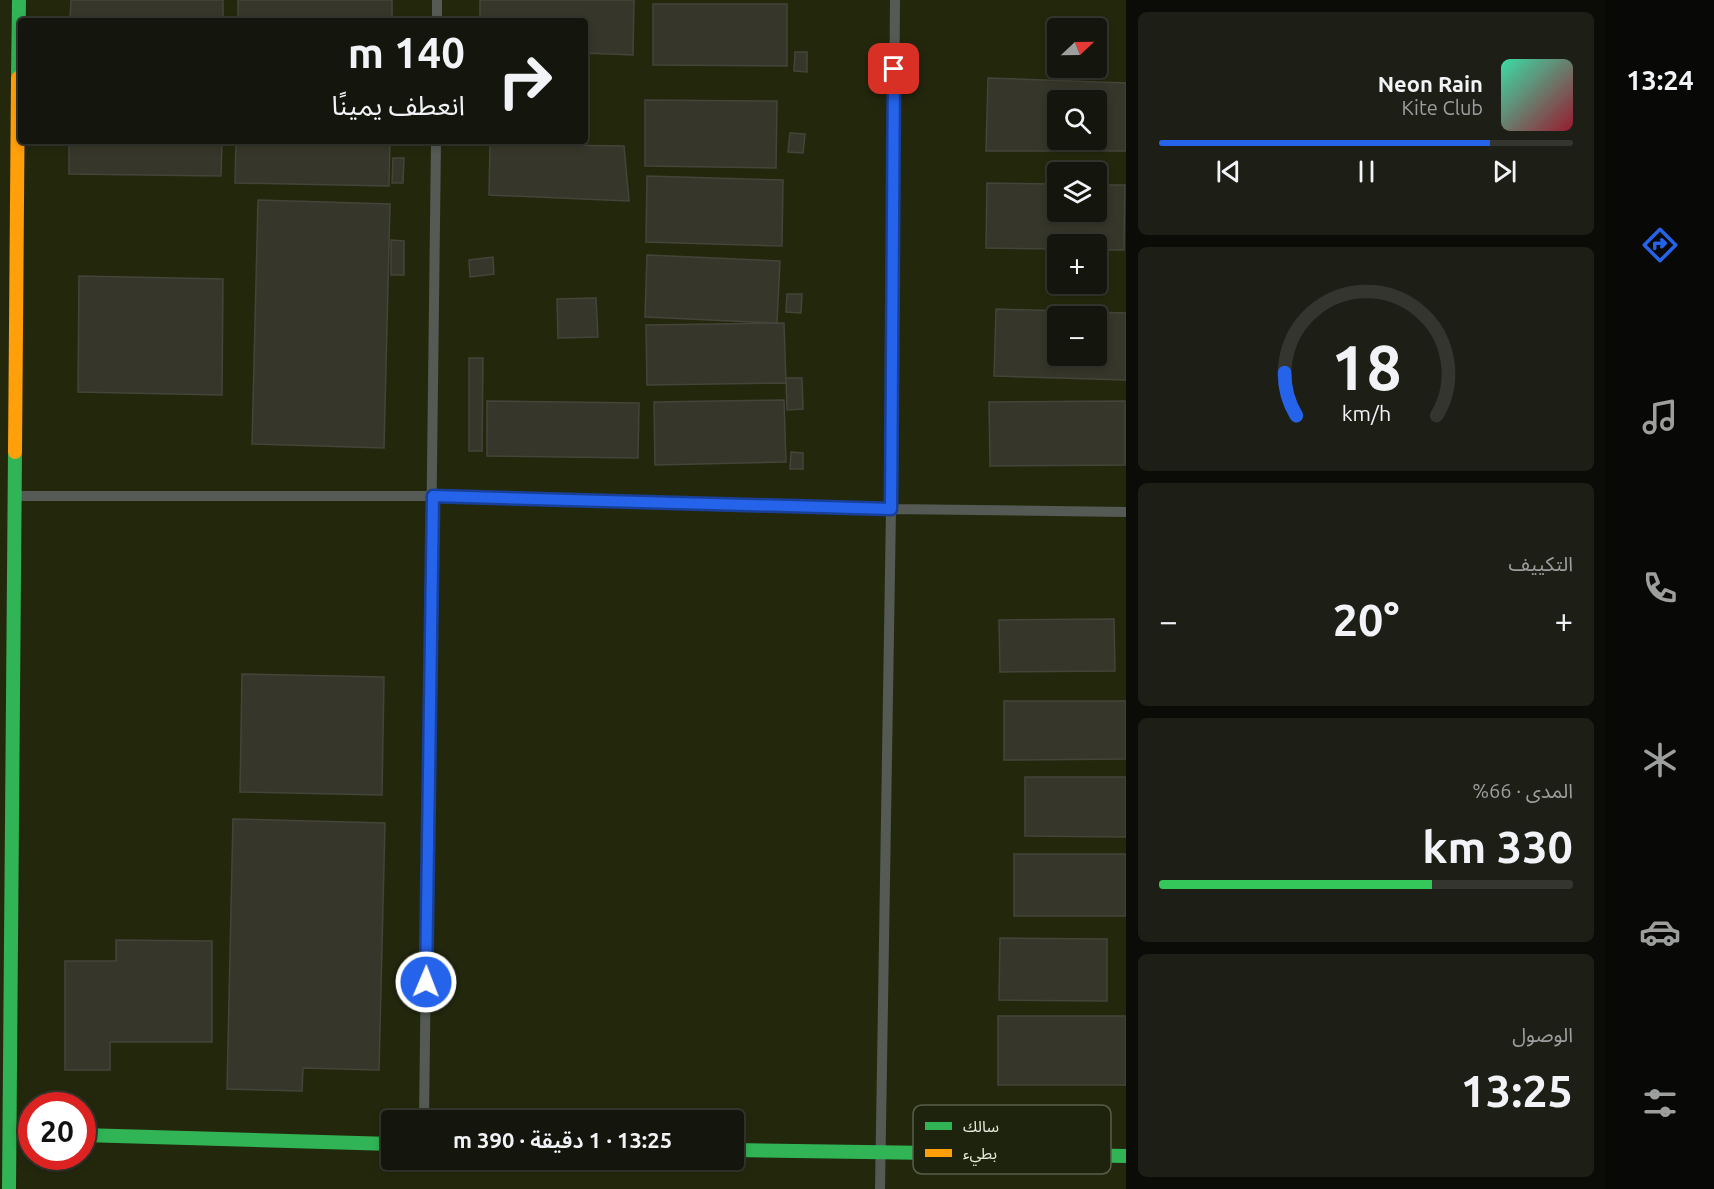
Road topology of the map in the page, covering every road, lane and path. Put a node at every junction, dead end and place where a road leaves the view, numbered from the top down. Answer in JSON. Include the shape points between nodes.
{"nodes":[{"id":1,"x":19,"y":0,"type":"edge"},
{"id":2,"x":437,"y":0,"type":"edge"},
{"id":3,"x":895,"y":0,"type":"edge"},
{"id":4,"x":19,"y":18,"type":"edge"},
{"id":5,"x":437,"y":18,"type":"edge"},
{"id":6,"x":18,"y":124,"type":"edge"},
{"id":7,"x":436,"y":144,"type":"edge"},
{"id":8,"x":15,"y":496,"type":"junction"},
{"id":9,"x":433,"y":496,"type":"junction"},
{"id":10,"x":891,"y":509,"type":"junction"},
{"id":11,"x":1126,"y":512,"type":"edge"},
{"id":12,"x":424,"y":1110,"type":"edge"},
{"id":13,"x":10,"y":1133,"type":"edge"},
{"id":14,"x":96,"y":1135,"type":"edge"},
{"id":15,"x":381,"y":1144,"type":"edge"},
{"id":16,"x":744,"y":1150,"type":"edge"},
{"id":17,"x":882,"y":1152,"type":"junction"},
{"id":18,"x":913,"y":1153,"type":"edge"},
{"id":19,"x":1111,"y":1156,"type":"edge"},
{"id":20,"x":1126,"y":1156,"type":"edge"},
{"id":21,"x":9,"y":1189,"type":"edge"},
{"id":22,"x":880,"y":1189,"type":"edge"}],
"edges":[{"from":1,"to":4,"type":"street"},
{"from":2,"to":5,"type":"lane"},
{"from":3,"to":10,"type":"lane"},
{"from":6,"to":8,"type":"street"},
{"from":7,"to":9,"type":"lane"},
{"from":8,"to":9,"type":"lane"},
{"from":8,"to":13,"type":"street"},
{"from":9,"to":10,"type":"lane"},
{"from":9,"to":12,"type":"lane"},
{"from":10,"to":11,"type":"lane"},
{"from":10,"to":17,"type":"lane"},
{"from":13,"to":21,"type":"street"},
{"from":14,"to":15,"type":"street"},
{"from":16,"to":17,"type":"street"},
{"from":17,"to":18,"type":"street"},
{"from":17,"to":22,"type":"lane"},
{"from":19,"to":20,"type":"street"}]}
